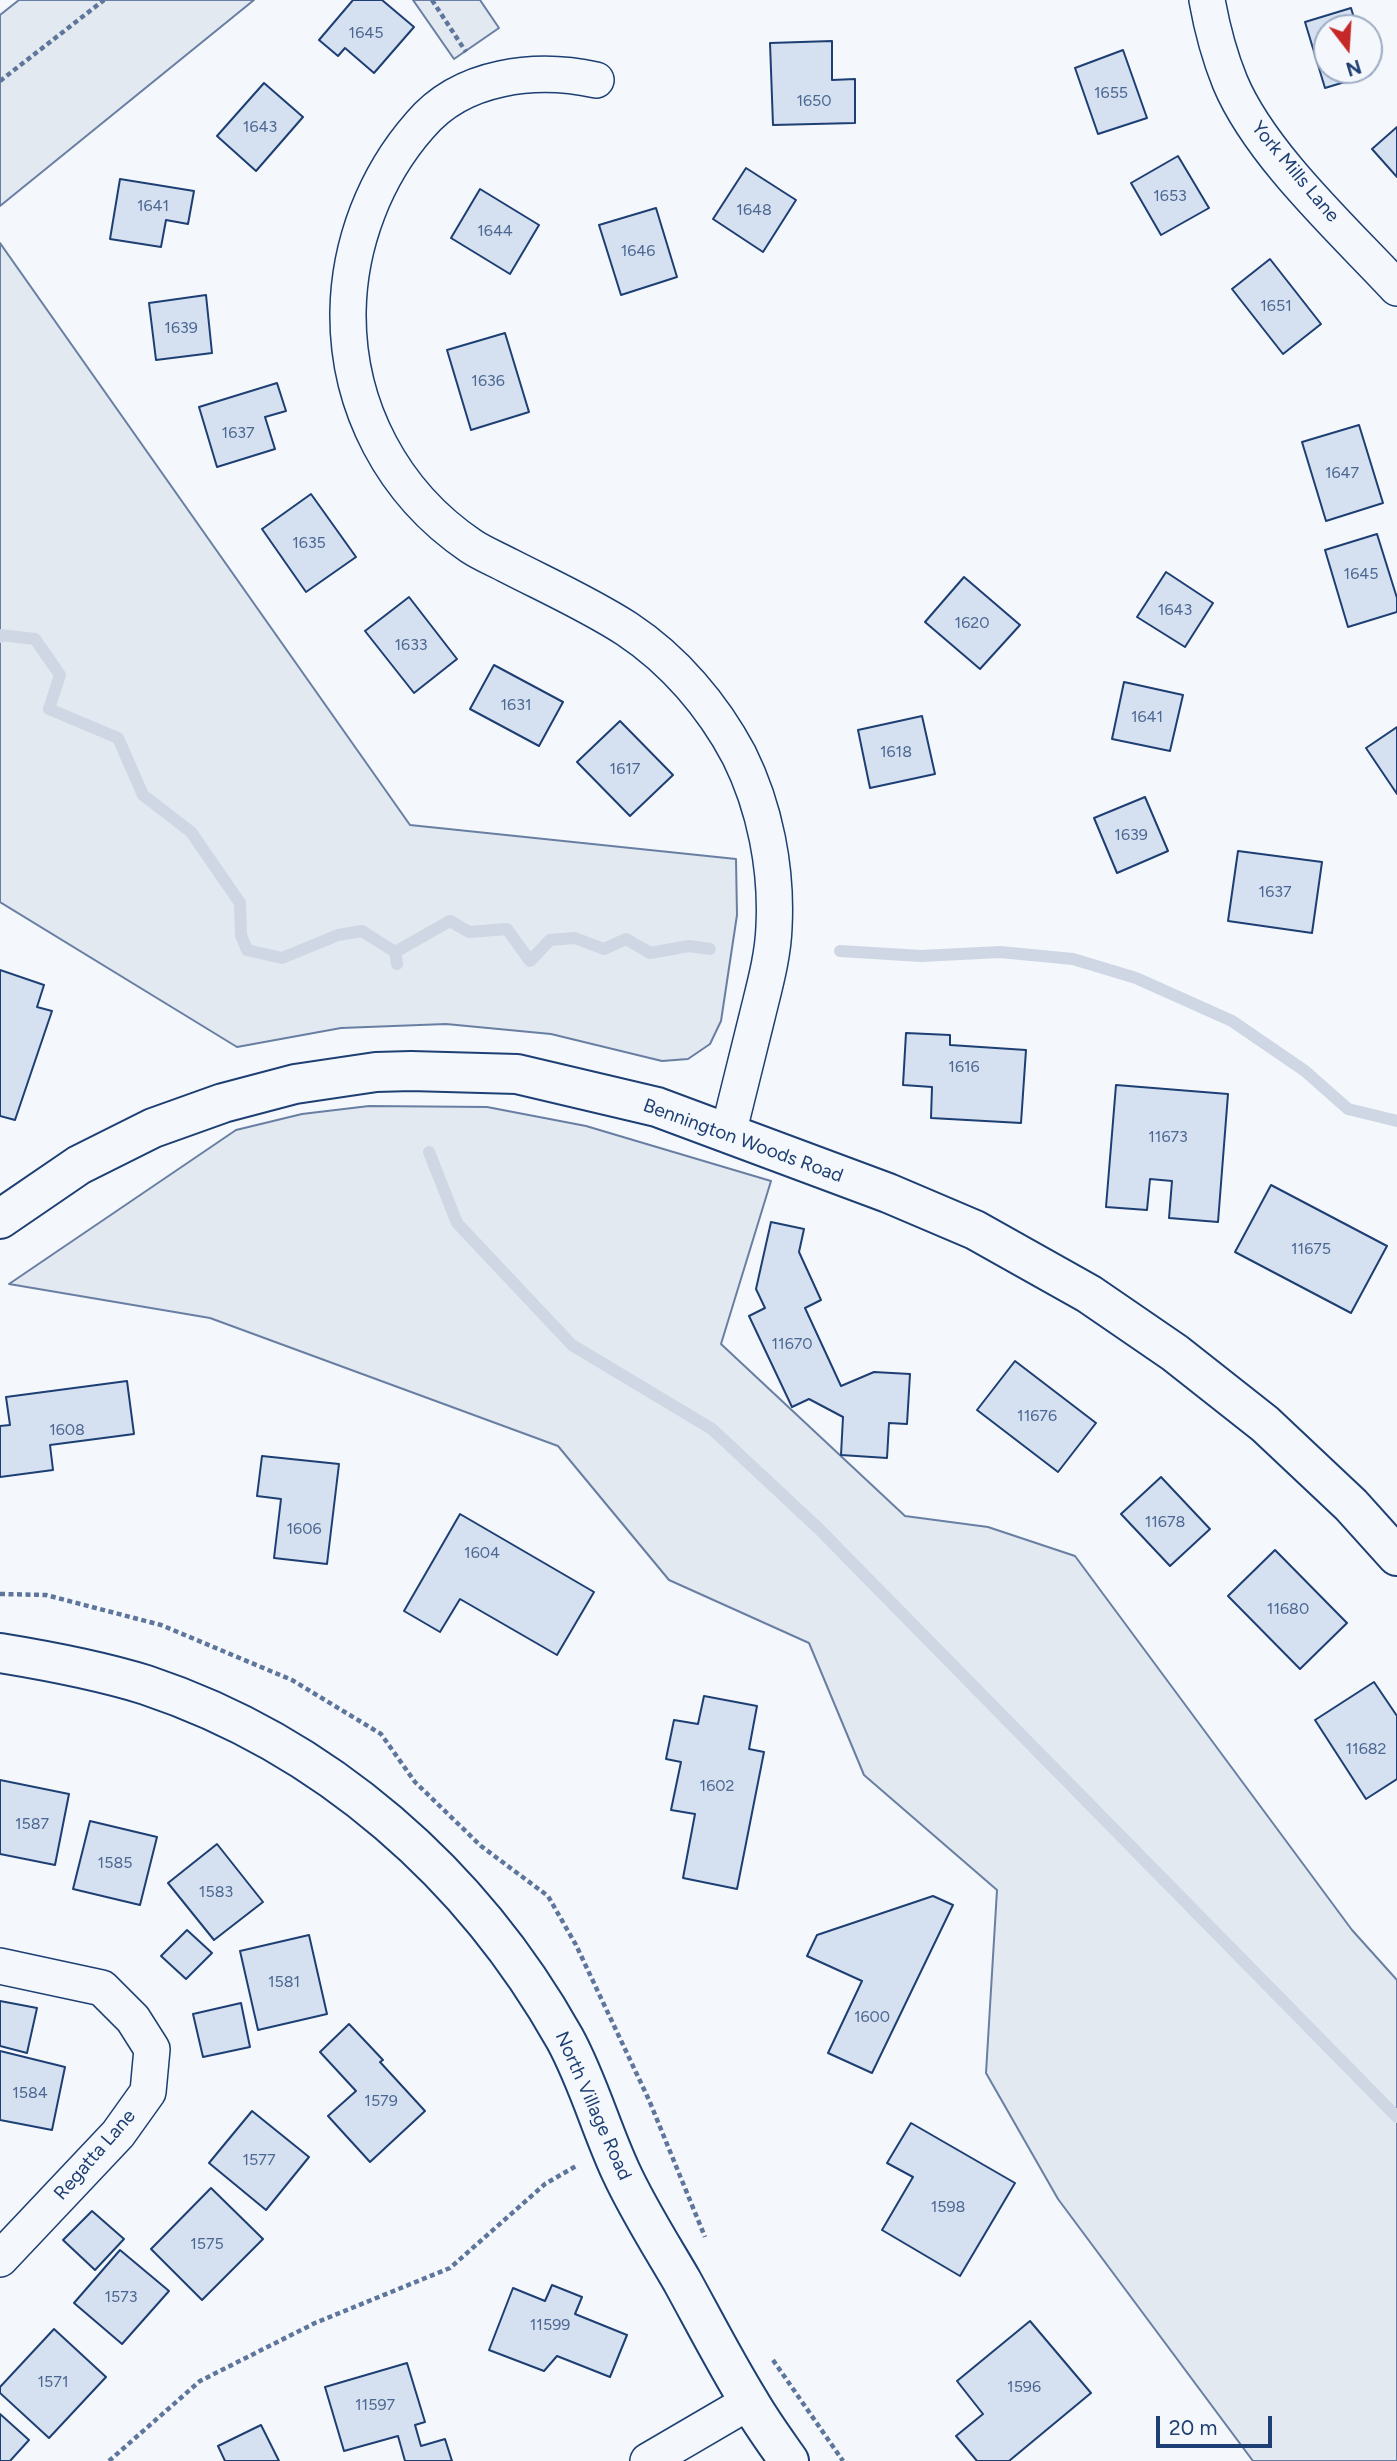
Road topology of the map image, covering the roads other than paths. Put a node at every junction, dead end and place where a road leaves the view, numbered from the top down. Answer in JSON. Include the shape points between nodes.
{"nodes":[{"id":1,"x":1207,"y":0,"type":"edge"},
{"id":2,"x":596,"y":80,"type":"dead end"},
{"id":3,"x":1397,"y":288,"type":"edge"},
{"id":4,"x":728,"y":1134,"type":"junction"},
{"id":5,"x":0,"y":1219,"type":"edge"},
{"id":6,"x":1397,"y":1556,"type":"edge"},
{"id":7,"x":0,"y":1653,"type":"edge"},
{"id":8,"x":0,"y":1966,"type":"edge"},
{"id":9,"x":0,"y":2259,"type":"edge"},
{"id":10,"x":749,"y":2402,"type":"junction"},
{"id":11,"x":648,"y":2461,"type":"edge"},
{"id":12,"x":789,"y":2461,"type":"edge"}],
"edges":[{"from":1,"to":3,"type":"street","name":"York Mills Lane","via":[[1231,84],[1259,134]]},
{"from":2,"to":4,"type":"street","via":[[569,74],[528,74],[486,82],[447,101],[424,119],[398,149],[359,234],[348,285],[348,340],[357,391],[376,440],[402,481],[435,518],[473,547],[630,631],[674,667],[711,711],[740,757],[761,812],[772,866],[774,927],[768,972]]},
{"from":4,"to":5,"type":"street","name":"Bennington Woods Road","via":[[657,1107],[517,1074],[376,1072],[295,1084],[223,1102],[153,1128],[79,1166]]},
{"from":4,"to":6,"type":"street","name":"Bennington Woods Road","via":[[975,1230],[1089,1294],[1175,1353],[1265,1424],[1351,1505]]},
{"from":7,"to":10,"type":"street","name":"North Village Road","via":[[74,1665],[135,1682],[224,1717],[294,1754],[345,1789],[429,1858],[478,1910],[523,1970],[567,2042],[621,2174]]},
{"from":8,"to":9,"type":"street","name":"Regatta Lane","via":[[102,1988],[133,2019],[152,2049],[148,2092],[118,2134]]},
{"from":10,"to":11,"type":"street"},
{"from":10,"to":12,"type":"street","name":"North Village Road"}]}
